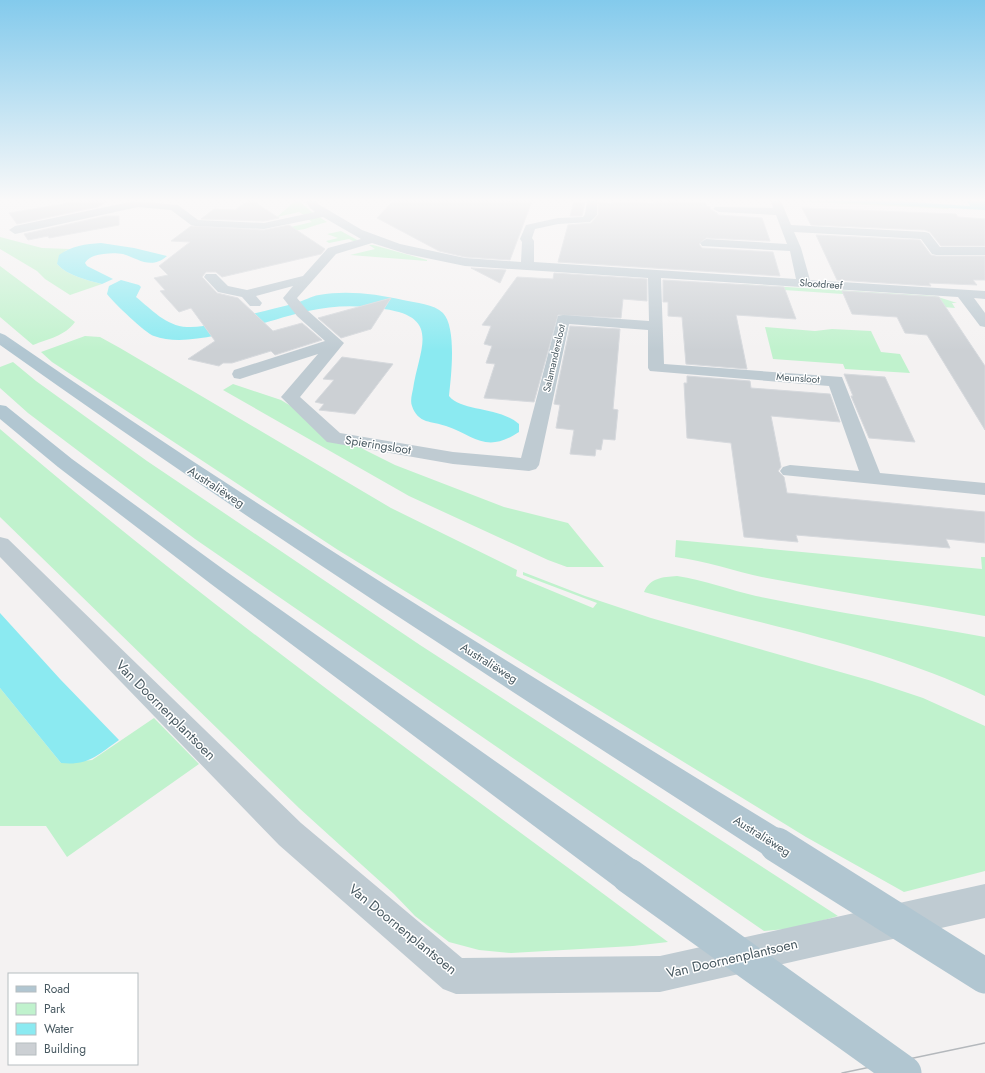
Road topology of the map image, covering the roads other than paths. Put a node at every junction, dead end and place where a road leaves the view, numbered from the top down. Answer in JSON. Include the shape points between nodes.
{"nodes":[{"id":1,"x":332,"y":251,"type":"edge"},
{"id":2,"x":413,"y":251,"type":"edge"},
{"id":3,"x":528,"y":251,"type":"edge"},
{"id":4,"x":796,"y":251,"type":"edge"},
{"id":5,"x":527,"y":267,"type":"junction"},
{"id":6,"x":654,"y":274,"type":"junction"},
{"id":7,"x":211,"y":277,"type":"dead end"},
{"id":8,"x":306,"y":279,"type":"junction"},
{"id":9,"x":804,"y":283,"type":"junction"},
{"id":10,"x":963,"y":294,"type":"junction"},
{"id":11,"x":985,"y":295,"type":"edge"},
{"id":12,"x":985,"y":323,"type":"edge"},
{"id":13,"x":656,"y":326,"type":"junction"},
{"id":14,"x":0,"y":338,"type":"edge"},
{"id":15,"x":336,"y":343,"type":"junction"},
{"id":16,"x":240,"y":374,"type":"dead end"},
{"id":17,"x":0,"y":410,"type":"edge"},
{"id":18,"x":529,"y":466,"type":"joint"},
{"id":19,"x":790,"y":471,"type":"dead end"},
{"id":20,"x":872,"y":479,"type":"junction"},
{"id":21,"x":985,"y":489,"type":"edge"},
{"id":22,"x":0,"y":544,"type":"edge"},
{"id":23,"x":985,"y":901,"type":"edge"},
{"id":24,"x":985,"y":976,"type":"edge"},
{"id":25,"x":904,"y":1073,"type":"edge"}],
"edges":[{"from":1,"to":8,"type":"street"},
{"from":2,"to":5,"type":"street","name":"Slootdreef","via":[[465,262]]},
{"from":3,"to":5,"type":"street"},
{"from":4,"to":9,"type":"street"},
{"from":5,"to":6,"type":"street","name":"Slootdreef"},
{"from":6,"to":9,"type":"street","name":"Slootdreef"},
{"from":6,"to":13,"type":"street"},
{"from":7,"to":8,"type":"street","via":[[223,289],[251,299]]},
{"from":8,"to":15,"type":"street","via":[[290,298]]},
{"from":9,"to":10,"type":"street","name":"Slootdreef"},
{"from":10,"to":11,"type":"street","name":"Slootdreef"},
{"from":10,"to":12,"type":"street"},
{"from":13,"to":18,"type":"street","name":"Salamandersloot","via":[[562,319]]},
{"from":13,"to":20,"type":"street","name":"Meunsloot","via":[[656,368],[836,381]]},
{"from":14,"to":24,"type":"main road","name":"Australiëweg","bridge":true,"via":[[218,489]]},
{"from":15,"to":16,"type":"street"},
{"from":15,"to":18,"type":"street","name":"Spieringsloot","via":[[290,397],[334,438],[453,458]]},
{"from":17,"to":25,"type":"main road","bridge":true,"via":[[65,463],[219,578]]},
{"from":19,"to":20,"type":"street"},
{"from":20,"to":21,"type":"street"},
{"from":22,"to":23,"type":"street","name":"Van Doornenplantsoen","via":[[290,834],[456,976],[660,974]]}]}
